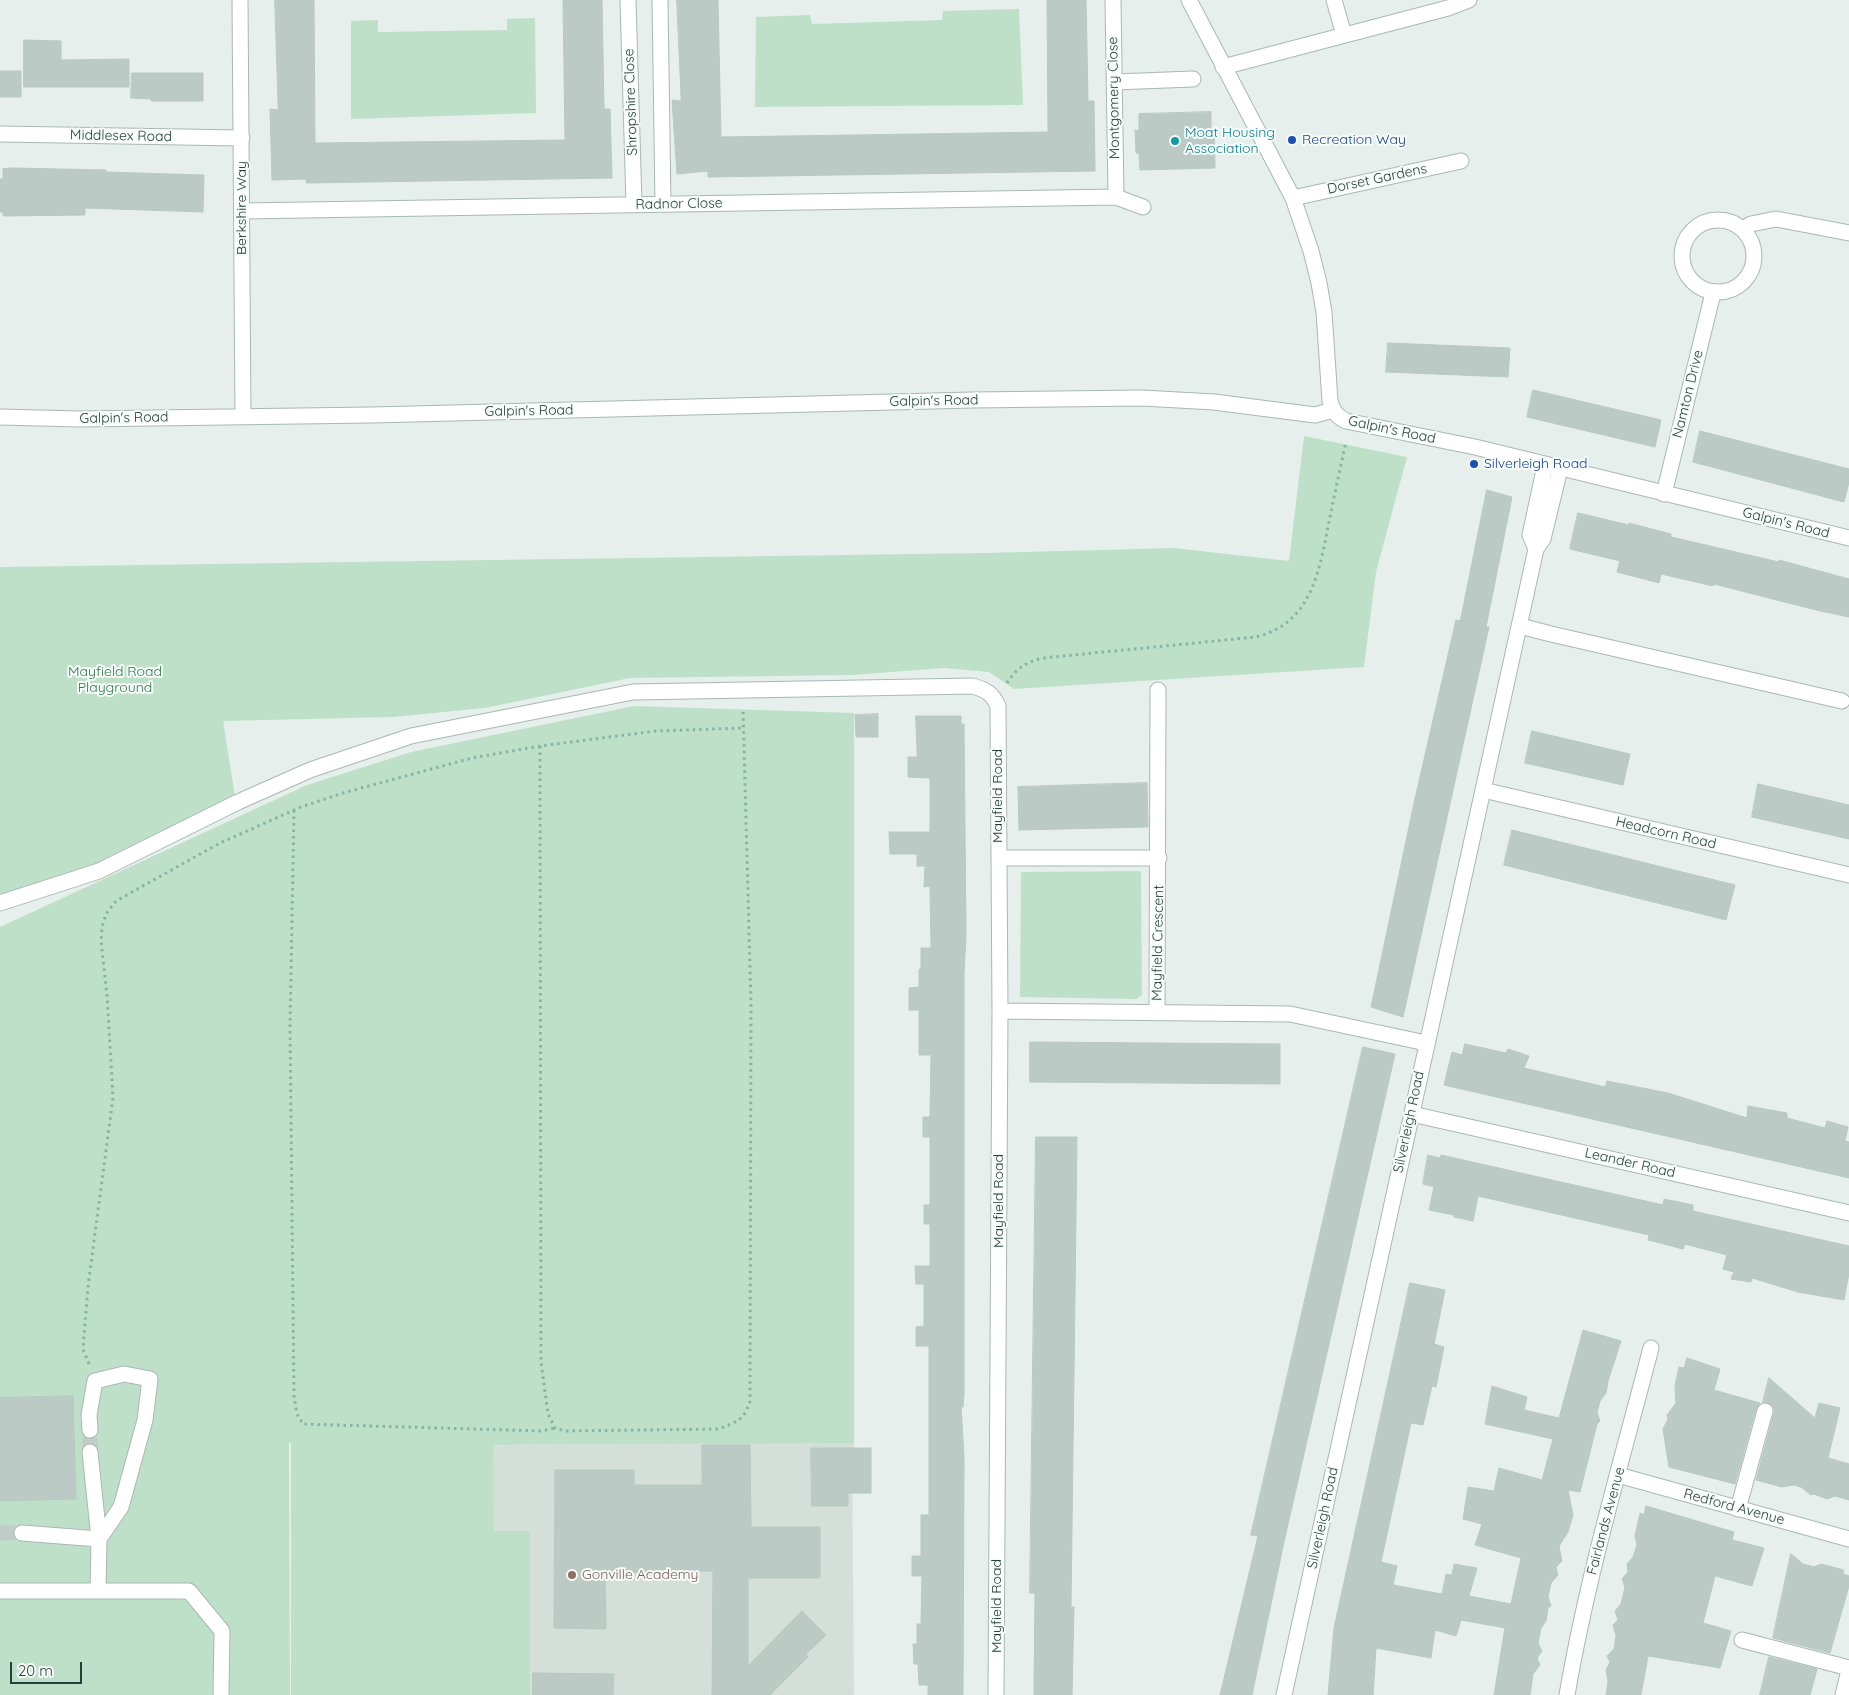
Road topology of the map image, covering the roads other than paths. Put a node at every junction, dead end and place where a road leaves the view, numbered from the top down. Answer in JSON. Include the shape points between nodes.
{"nodes":[{"id":1,"x":240,"y":0,"type":"edge"},
{"id":2,"x":628,"y":0,"type":"edge"},
{"id":3,"x":660,"y":0,"type":"edge"},
{"id":4,"x":1113,"y":0,"type":"edge"},
{"id":5,"x":1189,"y":0,"type":"edge"},
{"id":6,"x":1334,"y":0,"type":"edge"},
{"id":7,"x":1469,"y":0,"type":"edge"},
{"id":8,"x":1344,"y":35,"type":"junction"},
{"id":9,"x":1223,"y":67,"type":"junction"},
{"id":10,"x":1193,"y":79,"type":"dead end"},
{"id":11,"x":1114,"y":82,"type":"junction"},
{"id":12,"x":0,"y":134,"type":"edge"},
{"id":13,"x":242,"y":138,"type":"junction"},
{"id":14,"x":1461,"y":161,"type":"dead end"},
{"id":15,"x":1116,"y":197,"type":"junction"},
{"id":16,"x":1293,"y":198,"type":"junction"},
{"id":17,"x":634,"y":204,"type":"junction"},
{"id":18,"x":663,"y":204,"type":"junction"},
{"id":19,"x":1143,"y":207,"type":"dead end"},
{"id":20,"x":243,"y":211,"type":"junction"},
{"id":21,"x":1743,"y":229,"type":"junction"},
{"id":22,"x":1849,"y":233,"type":"edge"},
{"id":23,"x":1712,"y":293,"type":"junction"},
{"id":24,"x":1333,"y":410,"type":"junction"},
{"id":25,"x":243,"y":416,"type":"junction"},
{"id":26,"x":0,"y":417,"type":"edge"},
{"id":27,"x":1545,"y":465,"type":"junction"},
{"id":28,"x":1560,"y":469,"type":"junction"},
{"id":29,"x":1664,"y":494,"type":"junction"},
{"id":30,"x":1849,"y":538,"type":"edge"},
{"id":31,"x":1536,"y":549,"type":"junction"},
{"id":32,"x":1520,"y":626,"type":"junction"},
{"id":33,"x":1158,"y":690,"type":"dead end"},
{"id":34,"x":1842,"y":701,"type":"dead end"},
{"id":35,"x":1483,"y":790,"type":"junction"},
{"id":36,"x":999,"y":858,"type":"junction"},
{"id":37,"x":1159,"y":858,"type":"junction"},
{"id":38,"x":1849,"y":875,"type":"edge"},
{"id":39,"x":0,"y":903,"type":"edge"},
{"id":40,"x":1000,"y":1011,"type":"junction"},
{"id":41,"x":1157,"y":1013,"type":"junction"},
{"id":42,"x":1426,"y":1043,"type":"junction"},
{"id":43,"x":1412,"y":1114,"type":"junction"},
{"id":44,"x":1849,"y":1213,"type":"edge"},
{"id":45,"x":1651,"y":1348,"type":"dead end"},
{"id":46,"x":1765,"y":1411,"type":"dead end"},
{"id":47,"x":90,"y":1430,"type":"tunnel mouth"},
{"id":48,"x":90,"y":1452,"type":"tunnel mouth"},
{"id":49,"x":1618,"y":1475,"type":"junction"},
{"id":50,"x":1738,"y":1508,"type":"junction"},
{"id":51,"x":22,"y":1533,"type":"tunnel mouth"},
{"id":52,"x":98,"y":1539,"type":"junction"},
{"id":53,"x":1849,"y":1539,"type":"edge"},
{"id":54,"x":0,"y":1591,"type":"edge"},
{"id":55,"x":98,"y":1591,"type":"junction"},
{"id":56,"x":1742,"y":1640,"type":"dead end"},
{"id":57,"x":1849,"y":1669,"type":"edge"},
{"id":58,"x":222,"y":1695,"type":"edge"},
{"id":59,"x":996,"y":1695,"type":"edge"},
{"id":60,"x":1284,"y":1695,"type":"edge"},
{"id":61,"x":1567,"y":1695,"type":"edge"},
{"id":62,"x":1843,"y":1695,"type":"edge"}],
"edges":[{"from":1,"to":13,"type":"street","name":"Berkshire Way"},
{"from":2,"to":17,"type":"street","name":"Shropshire Close"},
{"from":3,"to":18,"type":"street"},
{"from":4,"to":11,"type":"street","name":"Montgomery Close"},
{"from":5,"to":9,"type":"street"},
{"from":6,"to":8,"type":"street"},
{"from":7,"to":8,"type":"street"},
{"from":8,"to":9,"type":"street"},
{"from":9,"to":16,"type":"street"},
{"from":10,"to":11,"type":"street"},
{"from":11,"to":15,"type":"street","name":"Montgomery Close"},
{"from":12,"to":13,"type":"street","name":"Middlesex Road"},
{"from":13,"to":20,"type":"street","name":"Berkshire Way"},
{"from":14,"to":16,"type":"street","name":"Dorset Gardens"},
{"from":15,"to":18,"type":"street","name":"Radnor Close"},
{"from":15,"to":19,"type":"street"},
{"from":16,"to":24,"type":"street","via":[[1320,283]]},
{"from":17,"to":18,"type":"street","name":"Radnor Close"},
{"from":17,"to":20,"type":"street","name":"Radnor Close"},
{"from":20,"to":25,"type":"street","name":"Berkshire Way"},
{"from":21,"to":22,"type":"street","via":[[1776,219]]},
{"from":21,"to":23,"type":"street","via":[[1752,244],[1752,268],[1738,286]]},
{"from":21,"to":23,"type":"street","via":[[1715,220],[1703,223],[1686,239],[1682,263],[1686,274],[1694,283]]},
{"from":23,"to":29,"type":"street","name":"Namton Drive"},
{"from":24,"to":25,"type":"street","name":"Galpin's Road","via":[[1315,415],[1214,402],[1142,398]]},
{"from":24,"to":27,"type":"street","name":"Galpin's Road","via":[[1346,421]]},
{"from":25,"to":26,"type":"street","name":"Galpin's Road"},
{"from":27,"to":28,"type":"street","name":"Galpin's Road"},
{"from":27,"to":31,"type":"street","name":"Silverleigh Road","via":[[1530,535]]},
{"from":28,"to":29,"type":"street","name":"Galpin's Road"},
{"from":28,"to":31,"type":"street","name":"Silverleigh Road","via":[[1543,539]]},
{"from":29,"to":30,"type":"street","name":"Galpin's Road"},
{"from":31,"to":32,"type":"street","name":"Silverleigh Road"},
{"from":32,"to":34,"type":"street"},
{"from":32,"to":35,"type":"street","name":"Silverleigh Road"},
{"from":33,"to":37,"type":"street","name":"Mayfield Crescent"},
{"from":35,"to":38,"type":"street","name":"Headcorn Road"},
{"from":35,"to":42,"type":"street","name":"Silverleigh Road"},
{"from":36,"to":37,"type":"street"},
{"from":36,"to":39,"type":"street","name":"Mayfield Road","via":[[996,702],[988,691],[973,686],[633,692],[411,736],[292,778],[99,871]]},
{"from":36,"to":40,"type":"street","name":"Mayfield Road"},
{"from":37,"to":41,"type":"street","name":"Mayfield Crescent"},
{"from":40,"to":41,"type":"street"},
{"from":40,"to":59,"type":"street","name":"Mayfield Road"},
{"from":41,"to":42,"type":"street","name":"Mayfield Crescent","via":[[1290,1014]]},
{"from":42,"to":43,"type":"street","name":"Silverleigh Road"},
{"from":43,"to":44,"type":"street","name":"Leander Road"},
{"from":43,"to":60,"type":"street","name":"Silverleigh Road"},
{"from":45,"to":49,"type":"street","name":"Fairlands Avenue"},
{"from":46,"to":50,"type":"street"},
{"from":47,"to":52,"type":"street","via":[[89,1415],[96,1381],[124,1374],[150,1380],[145,1420],[121,1507]]},
{"from":48,"to":52,"type":"street"},
{"from":49,"to":50,"type":"street","name":"Redford Avenue"},
{"from":49,"to":61,"type":"street","name":"Fairlands Avenue","via":[[1578,1633]]},
{"from":50,"to":53,"type":"street","name":"Redford Avenue"},
{"from":51,"to":52,"type":"street"},
{"from":52,"to":55,"type":"street"},
{"from":54,"to":55,"type":"street"},
{"from":55,"to":58,"type":"street","via":[[189,1591],[222,1631]]},
{"from":56,"to":57,"type":"street"},
{"from":57,"to":62,"type":"street"}]}
